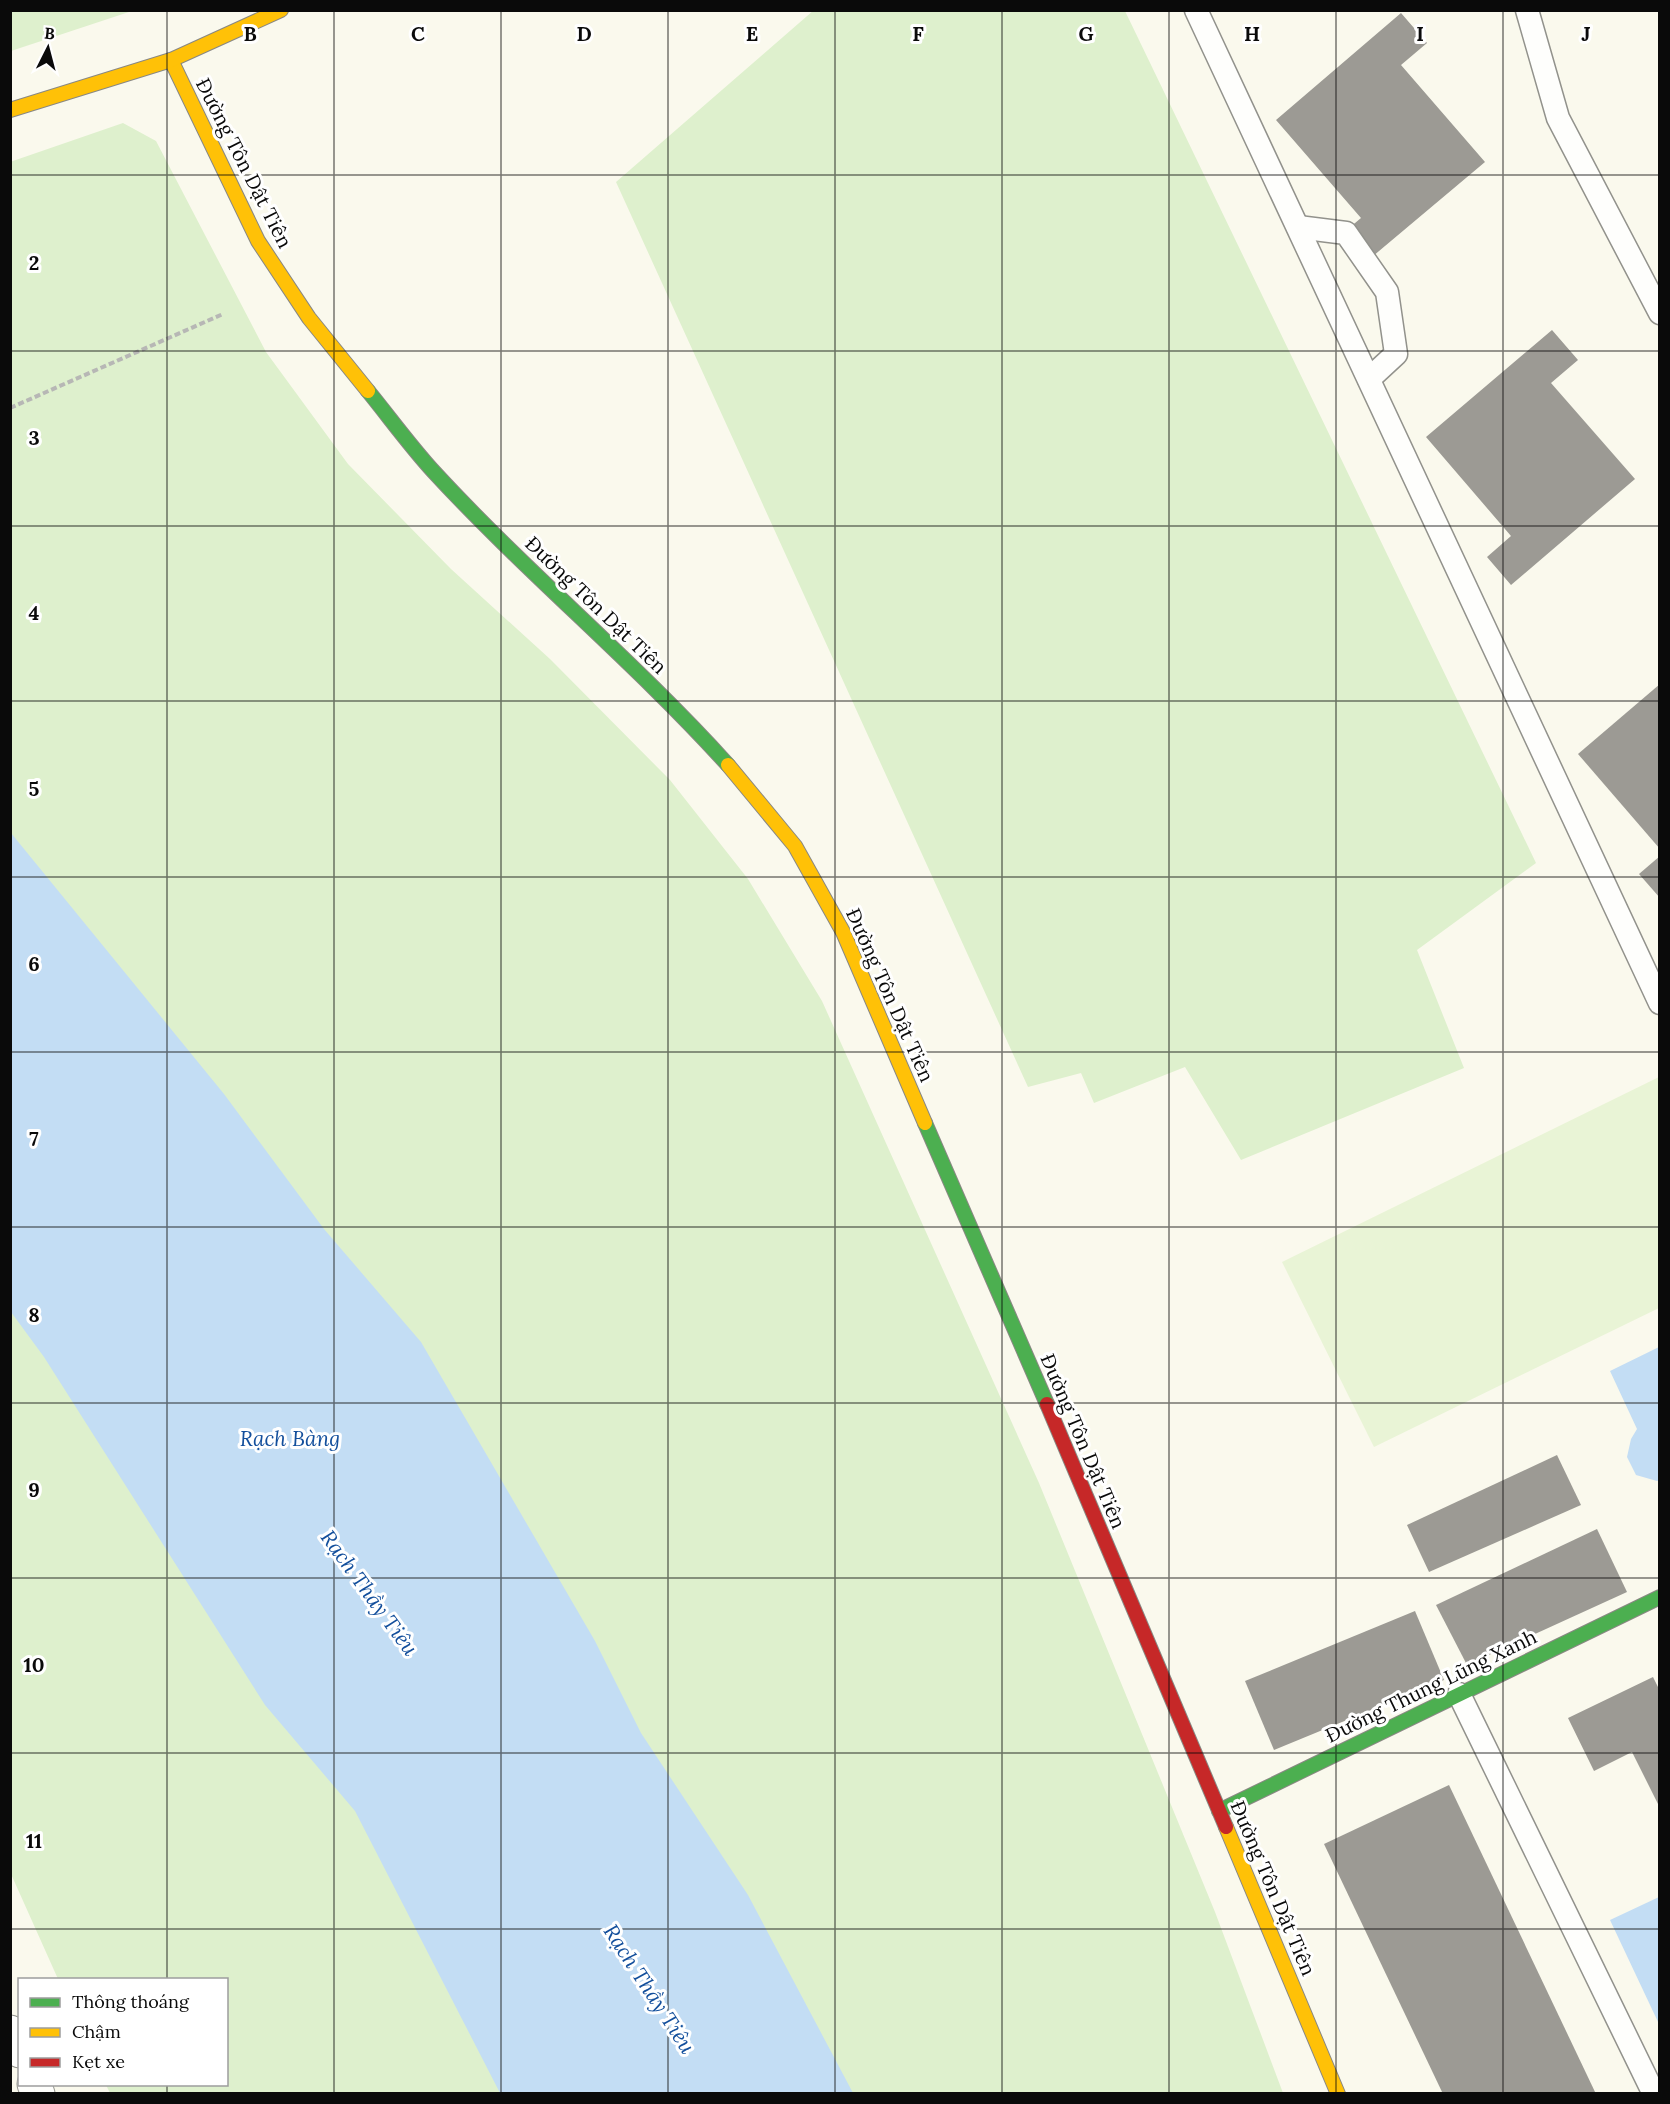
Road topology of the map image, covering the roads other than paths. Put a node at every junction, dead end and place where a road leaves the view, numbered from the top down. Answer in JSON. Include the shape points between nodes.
{"nodes":[{"id":1,"x":281,"y":10,"type":"edge"},
{"id":2,"x":1527,"y":10,"type":"edge"},
{"id":3,"x":1199,"y":12,"type":"edge"},
{"id":4,"x":171,"y":60,"type":"junction"},
{"id":5,"x":10,"y":110,"type":"edge"},
{"id":6,"x":1298,"y":227,"type":"junction"},
{"id":7,"x":1659,"y":313,"type":"edge"},
{"id":8,"x":1368,"y":379,"type":"junction"},
{"id":9,"x":1659,"y":1003,"type":"edge"},
{"id":10,"x":1659,"y":1597,"type":"edge"},
{"id":11,"x":1459,"y":1694,"type":"junction"},
{"id":12,"x":1219,"y":1810,"type":"junction"},
{"id":13,"x":10,"y":2032,"type":"edge"},
{"id":14,"x":18,"y":2047,"type":"edge"},
{"id":15,"x":1338,"y":2094,"type":"edge"},
{"id":16,"x":1654,"y":2094,"type":"edge"}],
"edges":[{"from":1,"to":4,"type":"street"},
{"from":2,"to":7,"type":"lane","via":[[1558,118]]},
{"from":3,"to":6,"type":"lane"},
{"from":4,"to":5,"type":"street"},
{"from":4,"to":12,"type":"street","name":"Đường Tôn Dật Tiên","via":[[258,241],[316,327],[433,471],[681,713],[795,846],[843,932]]},
{"from":6,"to":8,"type":"lane"},
{"from":6,"to":8,"type":"lane","via":[[1347,233],[1387,292],[1396,354]]},
{"from":8,"to":9,"type":"lane"},
{"from":10,"to":11,"type":"street","name":"Đường Thung Lũng Xanh"},
{"from":11,"to":12,"type":"street","name":"Đường Thung Lũng Xanh"},
{"from":11,"to":16,"type":"lane"},
{"from":12,"to":15,"type":"street","name":"Đường Tôn Dật Tiên"},
{"from":13,"to":14,"type":"street"}]}
